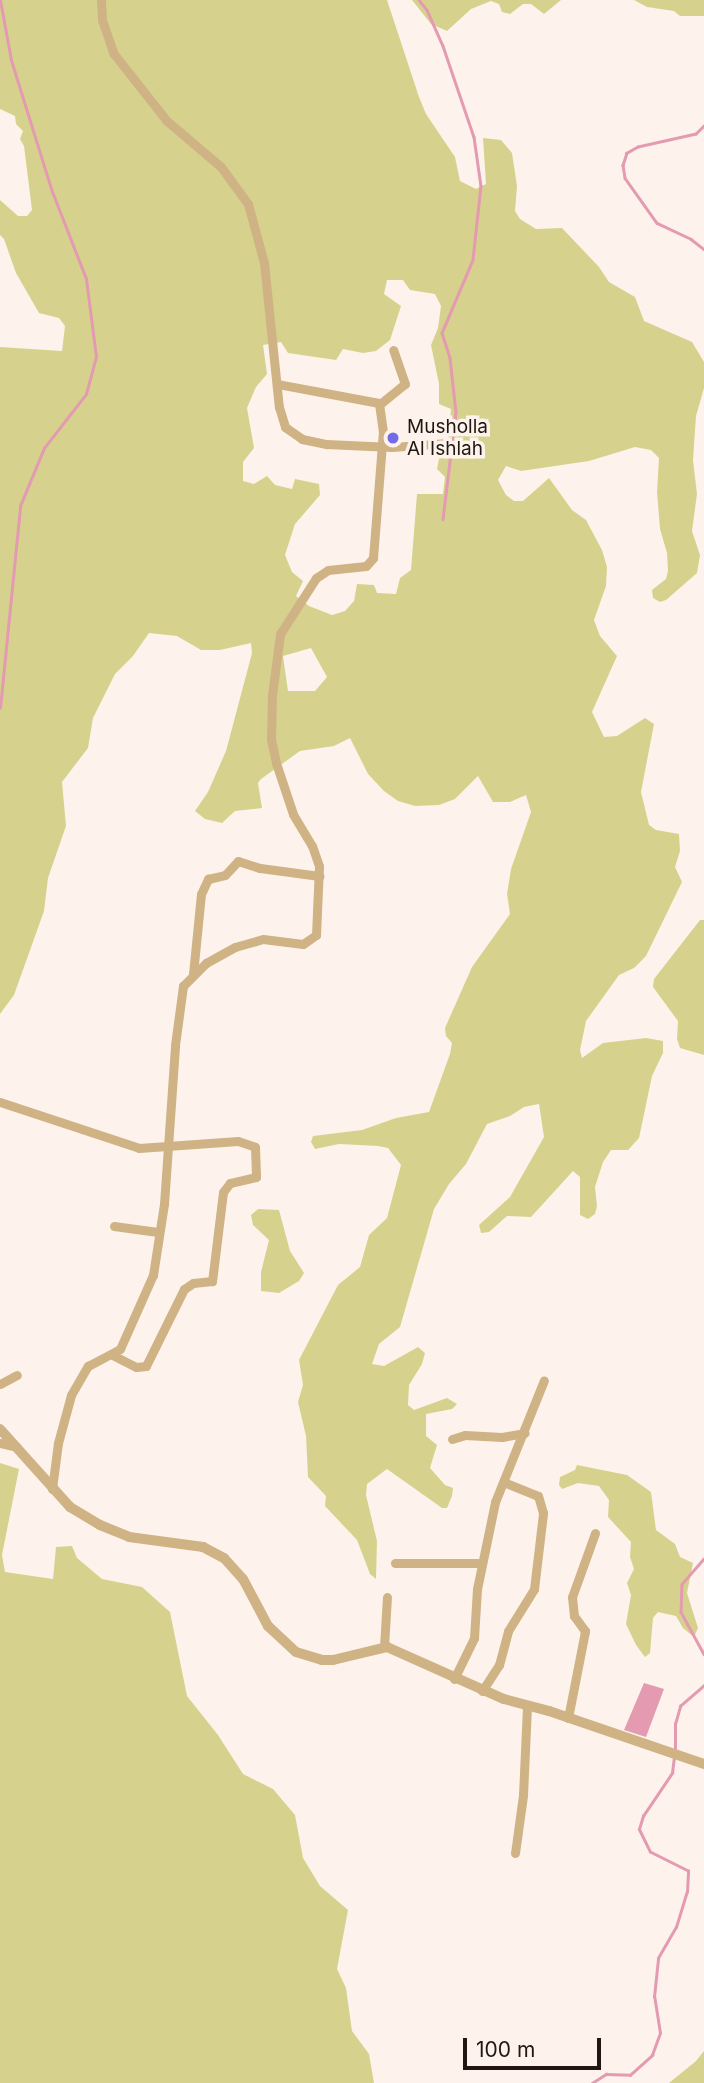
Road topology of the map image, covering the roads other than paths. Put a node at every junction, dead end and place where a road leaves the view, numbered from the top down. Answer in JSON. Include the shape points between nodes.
{"nodes":[{"id":1,"x":101,"y":0,"type":"edge"},
{"id":2,"x":393,"y":350,"type":"dead end"},
{"id":3,"x":277,"y":384,"type":"junction"},
{"id":4,"x":380,"y":404,"type":"junction"},
{"id":5,"x":448,"y":443,"type":"dead end"},
{"id":6,"x":384,"y":446,"type":"junction"},
{"id":7,"x":319,"y":876,"type":"junction"},
{"id":8,"x":193,"y":974,"type":"junction"},
{"id":9,"x":0,"y":1102,"type":"edge"},
{"id":10,"x":166,"y":1146,"type":"junction"},
{"id":11,"x":114,"y":1226,"type":"dead end"},
{"id":12,"x":158,"y":1232,"type":"junction"},
{"id":13,"x":112,"y":1355,"type":"junction"},
{"id":14,"x":17,"y":1375,"type":"dead end"},
{"id":15,"x":544,"y":1380,"type":"dead end"},
{"id":16,"x":0,"y":1384,"type":"edge"},
{"id":17,"x":0,"y":1429,"type":"edge"},
{"id":18,"x":525,"y":1433,"type":"junction"},
{"id":19,"x":452,"y":1439,"type":"dead end"},
{"id":20,"x":0,"y":1443,"type":"edge"},
{"id":21,"x":19,"y":1447,"type":"junction"},
{"id":22,"x":504,"y":1482,"type":"junction"},
{"id":23,"x":52,"y":1489,"type":"junction"},
{"id":24,"x":595,"y":1532,"type":"dead end"},
{"id":25,"x":395,"y":1563,"type":"dead end"},
{"id":26,"x":481,"y":1563,"type":"junction"},
{"id":27,"x":387,"y":1597,"type":"dead end"},
{"id":28,"x":384,"y":1647,"type":"junction"},
{"id":29,"x":454,"y":1678,"type":"junction"},
{"id":30,"x":482,"y":1691,"type":"junction"},
{"id":31,"x":527,"y":1706,"type":"junction"},
{"id":32,"x":568,"y":1718,"type":"junction"},
{"id":33,"x":699,"y":1763,"type":"edge"},
{"id":34,"x":515,"y":1853,"type":"dead end"}],
"edges":[{"from":1,"to":3,"type":"street","via":[[102,20],[114,54],[167,121],[221,167],[248,204],[264,263]]},
{"from":2,"to":4,"type":"street","via":[[404,384]]},
{"from":3,"to":4,"type":"street"},
{"from":3,"to":6,"type":"street","via":[[281,418],[292,434],[326,444]]},
{"from":4,"to":6,"type":"street"},
{"from":5,"to":6,"type":"street"},
{"from":6,"to":7,"type":"street","via":[[373,558],[366,566],[328,570],[316,578],[281,634],[277,656],[271,740],[293,814],[312,846]]},
{"from":7,"to":8,"type":"street","via":[[312,940],[303,944],[278,939],[251,941]]},
{"from":7,"to":8,"type":"street","via":[[268,870],[239,861],[225,875],[208,879],[201,894]]},
{"from":8,"to":10,"type":"street","via":[[179,1000]]},
{"from":9,"to":10,"type":"street","via":[[125,1145]]},
{"from":10,"to":12,"type":"street"},
{"from":10,"to":13,"type":"street","via":[[251,1144],[257,1174],[252,1180],[224,1188],[212,1281],[184,1289],[148,1364],[139,1368]]},
{"from":11,"to":12,"type":"street"},
{"from":12,"to":13,"type":"street","via":[[151,1284],[120,1349]]},
{"from":13,"to":23,"type":"street","via":[[88,1366],[71,1395]]},
{"from":14,"to":16,"type":"street"},
{"from":15,"to":18,"type":"street"},
{"from":17,"to":21,"type":"street"},
{"from":18,"to":19,"type":"street"},
{"from":18,"to":22,"type":"street"},
{"from":20,"to":21,"type":"street"},
{"from":21,"to":23,"type":"street"},
{"from":22,"to":26,"type":"street"},
{"from":22,"to":30,"type":"street","via":[[538,1496],[543,1513],[534,1589],[508,1631],[499,1665]]},
{"from":23,"to":28,"type":"street","via":[[70,1507],[115,1532],[203,1547],[224,1558],[243,1579],[268,1626],[296,1652],[333,1660]]},
{"from":24,"to":32,"type":"street","via":[[572,1597],[574,1616],[585,1631]]},
{"from":25,"to":26,"type":"street"},
{"from":26,"to":29,"type":"street","via":[[474,1638]]},
{"from":27,"to":28,"type":"street"},
{"from":28,"to":29,"type":"street"},
{"from":29,"to":30,"type":"street"},
{"from":30,"to":31,"type":"street"},
{"from":31,"to":32,"type":"street"},
{"from":31,"to":34,"type":"street"},
{"from":32,"to":33,"type":"street"}]}
